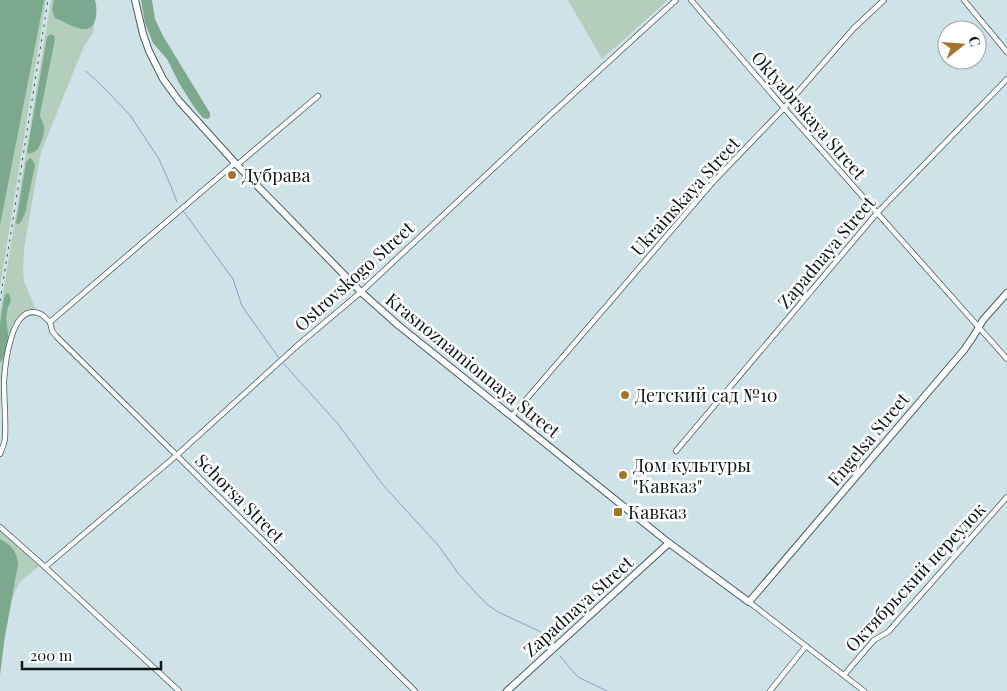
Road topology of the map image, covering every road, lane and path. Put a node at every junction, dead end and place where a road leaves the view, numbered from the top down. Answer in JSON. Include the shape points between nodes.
{"nodes":[{"id":1,"x":135,"y":0,"type":"edge"},
{"id":2,"x":676,"y":0,"type":"edge"},
{"id":3,"x":691,"y":0,"type":"edge"},
{"id":4,"x":884,"y":0,"type":"edge"},
{"id":5,"x":964,"y":0,"type":"edge"},
{"id":6,"x":1007,"y":52,"type":"edge"},
{"id":7,"x":1007,"y":79,"type":"edge"},
{"id":8,"x":318,"y":96,"type":"dead end"},
{"id":9,"x":784,"y":108,"type":"junction"},
{"id":10,"x":236,"y":164,"type":"junction"},
{"id":11,"x":877,"y":213,"type":"junction"},
{"id":12,"x":361,"y":292,"type":"junction"},
{"id":13,"x":1007,"y":293,"type":"edge"},
{"id":14,"x":50,"y":322,"type":"junction"},
{"id":15,"x":978,"y":328,"type":"junction"},
{"id":16,"x":1007,"y":359,"type":"edge"},
{"id":17,"x":512,"y":416,"type":"junction"},
{"id":18,"x":676,"y":451,"type":"dead end"},
{"id":19,"x":0,"y":454,"type":"edge"},
{"id":20,"x":177,"y":455,"type":"junction"},
{"id":21,"x":1007,"y":497,"type":"edge"},
{"id":22,"x":0,"y":527,"type":"edge"},
{"id":23,"x":669,"y":543,"type":"junction"},
{"id":24,"x":45,"y":566,"type":"junction"},
{"id":25,"x":749,"y":602,"type":"junction"},
{"id":26,"x":806,"y":646,"type":"junction"},
{"id":27,"x":844,"y":675,"type":"junction"},
{"id":28,"x":178,"y":691,"type":"edge"},
{"id":29,"x":415,"y":691,"type":"edge"},
{"id":30,"x":507,"y":691,"type":"edge"},
{"id":31,"x":770,"y":691,"type":"edge"},
{"id":32,"x":864,"y":691,"type":"edge"}],
"edges":[{"from":1,"to":10,"type":"main road","name":"Krasnoznamionnaya Street","via":[[145,40],[163,80]]},
{"from":2,"to":12,"type":"street","name":"Ostrovskogo Street"},
{"from":3,"to":9,"type":"street","name":"Oktyabrskaya Street"},
{"from":4,"to":9,"type":"street","name":"Ukrainskaya Street","via":[[854,28]]},
{"from":5,"to":6,"type":"street"},
{"from":7,"to":11,"type":"street","name":"Zapadnaya Street"},
{"from":8,"to":10,"type":"street"},
{"from":9,"to":11,"type":"street","name":"Oktyabrskaya Street"},
{"from":9,"to":17,"type":"street","name":"Ukrainskaya Street","via":[[713,182]]},
{"from":10,"to":12,"type":"main road","name":"Krasnoznamionnaya Street"},
{"from":10,"to":14,"type":"street"},
{"from":11,"to":15,"type":"street","name":"Oktyabrskaya Street"},
{"from":11,"to":18,"type":"street","name":"Zapadnaya Street"},
{"from":12,"to":17,"type":"main road","name":"Krasnoznamionnaya Street"},
{"from":12,"to":20,"type":"street","name":"Ostrovskogo Street"},
{"from":13,"to":15,"type":"main road","name":"Engelsa Street"},
{"from":14,"to":19,"type":"street","via":[[40,313],[27,313],[19,320],[12,335],[4,378],[5,440]]},
{"from":14,"to":20,"type":"street","name":"Schorsa Street","via":[[52,332]]},
{"from":15,"to":16,"type":"street","name":"Oktyabrskaya Street"},
{"from":15,"to":25,"type":"main road","name":"Engelsa Street","via":[[964,350]]},
{"from":17,"to":23,"type":"main road","name":"Krasnoznamionnaya Street"},
{"from":20,"to":24,"type":"street","name":"Ostrovskogo Street"},
{"from":20,"to":29,"type":"street","name":"Schorsa Street"},
{"from":21,"to":27,"type":"street","name":"Октябрьский переулок","via":[[888,632],[874,640]]},
{"from":22,"to":24,"type":"street"},
{"from":23,"to":25,"type":"main road","name":"Krasnoznamionnaya Street"},
{"from":23,"to":30,"type":"main road","name":"Zapadnaya Street"},
{"from":24,"to":28,"type":"street"},
{"from":25,"to":26,"type":"street","name":"Krasnoznamionnaya Street"},
{"from":26,"to":27,"type":"street","name":"Krasnoznamionnaya Street"},
{"from":26,"to":31,"type":"street"},
{"from":27,"to":32,"type":"street","name":"Krasnoznamionnaya Street"}]}
